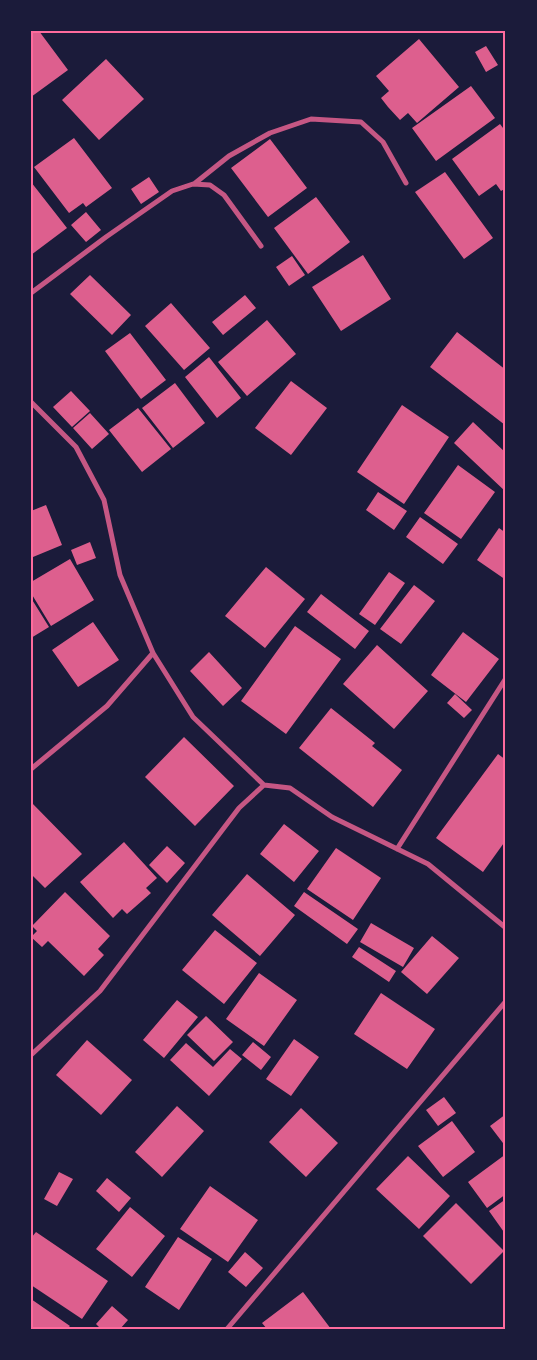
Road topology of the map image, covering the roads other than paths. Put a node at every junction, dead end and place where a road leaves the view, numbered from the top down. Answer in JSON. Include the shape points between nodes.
{"nodes":[{"id":1,"x":406,"y":183,"type":"dead end"},
{"id":2,"x":194,"y":184,"type":"junction"},
{"id":3,"x":261,"y":246,"type":"dead end"},
{"id":4,"x":31,"y":293,"type":"edge"},
{"id":5,"x":31,"y":402,"type":"edge"},
{"id":6,"x":154,"y":653,"type":"junction"},
{"id":7,"x":506,"y":678,"type":"edge"},
{"id":8,"x":31,"y":769,"type":"edge"},
{"id":9,"x":264,"y":785,"type":"junction"},
{"id":10,"x":397,"y":849,"type":"junction"},
{"id":11,"x":506,"y":928,"type":"edge"},
{"id":12,"x":506,"y":1001,"type":"edge"},
{"id":13,"x":31,"y":1055,"type":"edge"},
{"id":14,"x":227,"y":1329,"type":"edge"}],
"edges":[{"from":1,"to":2,"type":"street","via":[[382,142],[361,122],[311,119],[270,133],[237,152]]},
{"from":2,"to":3,"type":"street","via":[[210,185],[224,195]]},
{"from":2,"to":4,"type":"street","via":[[172,191]]},
{"from":5,"to":6,"type":"street","via":[[76,447],[104,500],[120,575]]},
{"from":6,"to":8,"type":"street","via":[[108,706]]},
{"from":6,"to":9,"type":"street","via":[[193,716]]},
{"from":7,"to":10,"type":"street"},
{"from":9,"to":10,"type":"street","via":[[290,788],[332,817]]},
{"from":9,"to":13,"type":"street","via":[[239,808],[100,991]]},
{"from":10,"to":11,"type":"street","via":[[428,864]]},
{"from":12,"to":14,"type":"street"}]}
